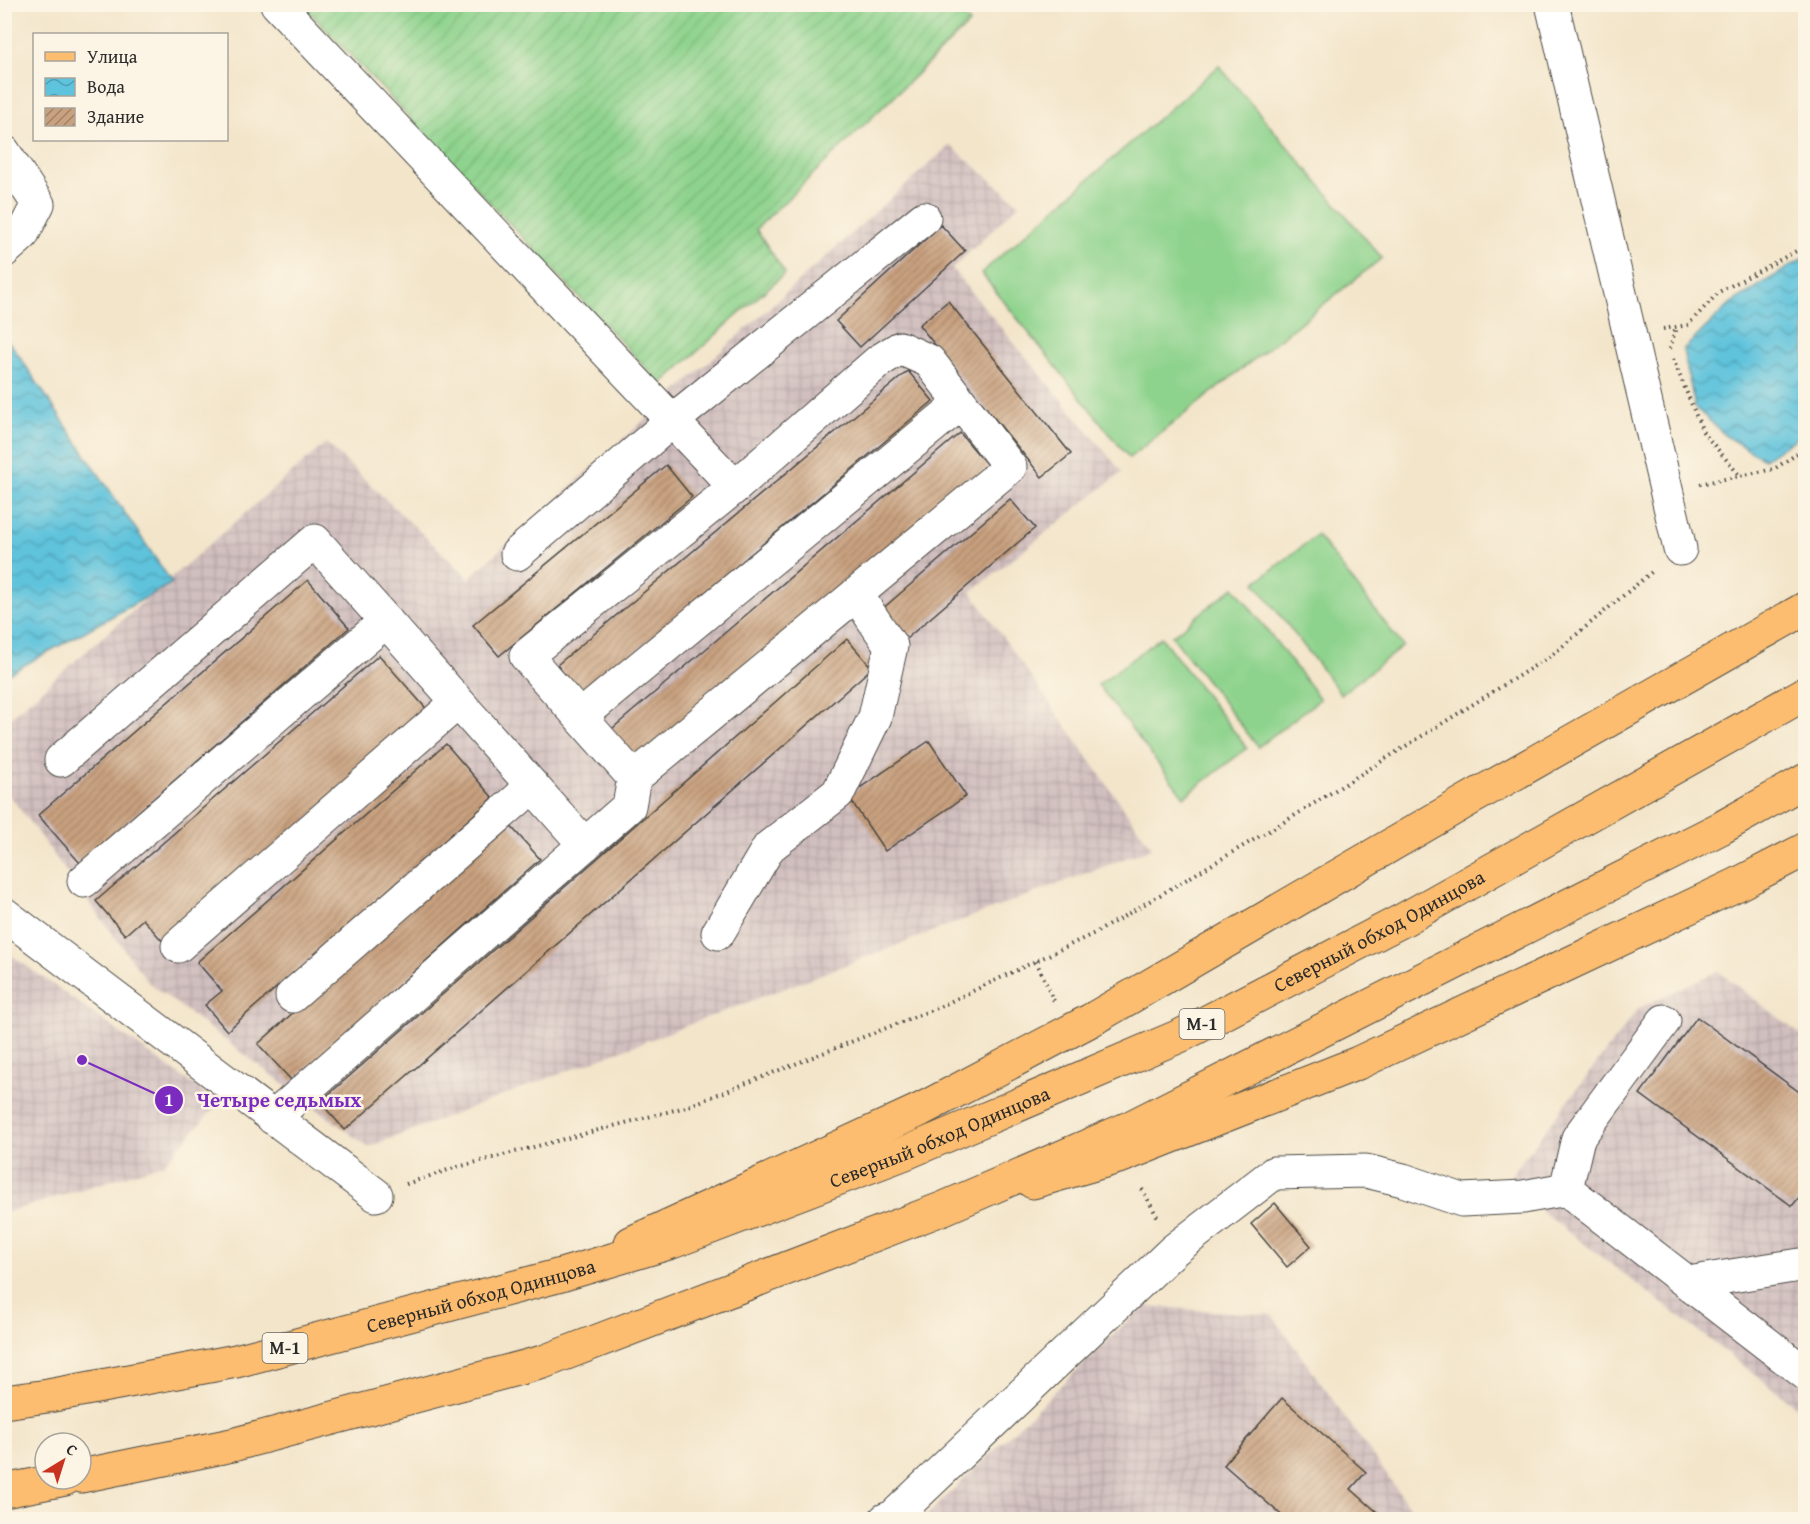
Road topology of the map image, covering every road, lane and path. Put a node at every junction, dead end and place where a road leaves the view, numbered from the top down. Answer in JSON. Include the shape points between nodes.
{"nodes":[{"id":1,"x":277,"y":4,"type":"edge"},
{"id":2,"x":1552,"y":4,"type":"edge"},
{"id":3,"x":4,"y":152,"type":"edge"},
{"id":4,"x":924,"y":218,"type":"dead end"},
{"id":5,"x":1806,"y":246,"type":"edge"},
{"id":6,"x":4,"y":251,"type":"edge"},
{"id":7,"x":1676,"y":327,"type":"junction"},
{"id":8,"x":1630,"y":335,"type":"junction"},
{"id":9,"x":961,"y":403,"type":"junction"},
{"id":10,"x":673,"y":420,"type":"junction"},
{"id":11,"x":1806,"y":448,"type":"edge"},
{"id":12,"x":1740,"y":476,"type":"junction"},
{"id":13,"x":735,"y":487,"type":"junction"},
{"id":14,"x":1666,"y":490,"type":"junction"},
{"id":15,"x":1680,"y":549,"type":"joint"},
{"id":16,"x":517,"y":554,"type":"dead end"},
{"id":17,"x":856,"y":594,"type":"junction"},
{"id":18,"x":1806,"y":608,"type":"edge"},
{"id":19,"x":386,"y":621,"type":"junction"},
{"id":20,"x":1806,"y":693,"type":"edge"},
{"id":21,"x":458,"y":702,"type":"junction"},
{"id":22,"x":580,"y":717,"type":"junction"},
{"id":23,"x":61,"y":760,"type":"dead end"},
{"id":24,"x":634,"y":778,"type":"junction"},
{"id":25,"x":1806,"y":780,"type":"edge"},
{"id":26,"x":533,"y":786,"type":"junction"},
{"id":27,"x":585,"y":845,"type":"junction"},
{"id":28,"x":1806,"y":849,"type":"edge"},
{"id":29,"x":84,"y":881,"type":"dead end"},
{"id":30,"x":4,"y":914,"type":"edge"},
{"id":31,"x":718,"y":933,"type":"dead end"},
{"id":32,"x":178,"y":946,"type":"dead end"},
{"id":33,"x":1036,"y":961,"type":"junction"},
{"id":34,"x":292,"y":996,"type":"dead end"},
{"id":35,"x":1057,"y":1008,"type":"dead end"},
{"id":36,"x":1664,"y":1021,"type":"dead end"},
{"id":37,"x":273,"y":1118,"type":"junction"},
{"id":38,"x":1566,"y":1189,"type":"junction"},
{"id":39,"x":1142,"y":1190,"type":"dead end"},
{"id":40,"x":376,"y":1195,"type":"joint"},
{"id":41,"x":945,"y":1208,"type":"junction"},
{"id":42,"x":1153,"y":1209,"type":"dead end"},
{"id":43,"x":1806,"y":1264,"type":"edge"},
{"id":44,"x":561,"y":1275,"type":"junction"},
{"id":45,"x":1688,"y":1282,"type":"junction"},
{"id":46,"x":1806,"y":1374,"type":"edge"},
{"id":47,"x":4,"y":1402,"type":"edge"},
{"id":48,"x":93,"y":1474,"type":"edge"},
{"id":49,"x":33,"y":1485,"type":"edge"},
{"id":50,"x":4,"y":1491,"type":"edge"},
{"id":51,"x":891,"y":1519,"type":"edge"}],
"edges":[{"from":1,"to":10,"type":"lane"},
{"from":2,"to":8,"type":"lane"},
{"from":3,"to":6,"type":"lane","via":[[38,204],[21,235]]},
{"from":4,"to":10,"type":"lane"},
{"from":5,"to":7,"type":"path","via":[[1719,292],[1688,325]]},
{"from":7,"to":8,"type":"path"},
{"from":7,"to":12,"type":"path","via":[[1669,350],[1703,432]]},
{"from":8,"to":14,"type":"lane"},
{"from":9,"to":13,"type":"lane","via":[[929,361],[900,348],[879,361]]},
{"from":9,"to":17,"type":"lane","via":[[1010,467]]},
{"from":9,"to":22,"type":"lane"},
{"from":10,"to":13,"type":"lane"},
{"from":10,"to":16,"type":"lane"},
{"from":11,"to":12,"type":"path","via":[[1774,469]]},
{"from":12,"to":14,"type":"path"},
{"from":13,"to":22,"type":"lane","via":[[526,656]]},
{"from":14,"to":15,"type":"lane"},
{"from":15,"to":33,"type":"path","via":[[1552,655],[1279,825],[1097,932]]},
{"from":17,"to":24,"type":"lane"},
{"from":17,"to":31,"type":"lane","via":[[891,646],[875,717],[838,793],[769,848]]},
{"from":18,"to":44,"type":"main road","via":[[1081,1025],[920,1110]]},
{"from":19,"to":21,"type":"lane"},
{"from":19,"to":23,"type":"lane","via":[[315,541]]},
{"from":19,"to":29,"type":"lane"},
{"from":20,"to":44,"type":"main road","name":"Северный обход Одинцова","number":"М-1","via":[[1403,920],[1182,1035],[908,1152],[672,1242]]},
{"from":21,"to":26,"type":"lane"},
{"from":21,"to":32,"type":"lane"},
{"from":22,"to":24,"type":"lane"},
{"from":24,"to":27,"type":"lane","via":[[629,806]]},
{"from":25,"to":41,"type":"main road","via":[[1722,828],[1129,1128]]},
{"from":26,"to":27,"type":"lane"},
{"from":26,"to":34,"type":"lane"},
{"from":27,"to":37,"type":"lane"},
{"from":28,"to":41,"type":"main road","via":[[1358,1063],[1122,1156]]},
{"from":30,"to":37,"type":"lane"},
{"from":33,"to":35,"type":"path"},
{"from":33,"to":40,"type":"path","via":[[937,1008],[686,1107],[454,1168]]},
{"from":36,"to":38,"type":"lane","via":[[1578,1138]]},
{"from":37,"to":40,"type":"lane"},
{"from":38,"to":45,"type":"lane"},
{"from":38,"to":51,"type":"lane","via":[[1523,1197],[1462,1200],[1366,1172],[1274,1173],[1174,1250]]},
{"from":39,"to":42,"type":"path"},
{"from":41,"to":48,"type":"main road","via":[[543,1362],[232,1445]]},
{"from":43,"to":45,"type":"lane"},
{"from":44,"to":47,"type":"main road","name":"Северный обход Одинцова","number":"М-1","via":[[236,1361]]},
{"from":45,"to":46,"type":"lane"},
{"from":49,"to":50,"type":"main road"}]}
